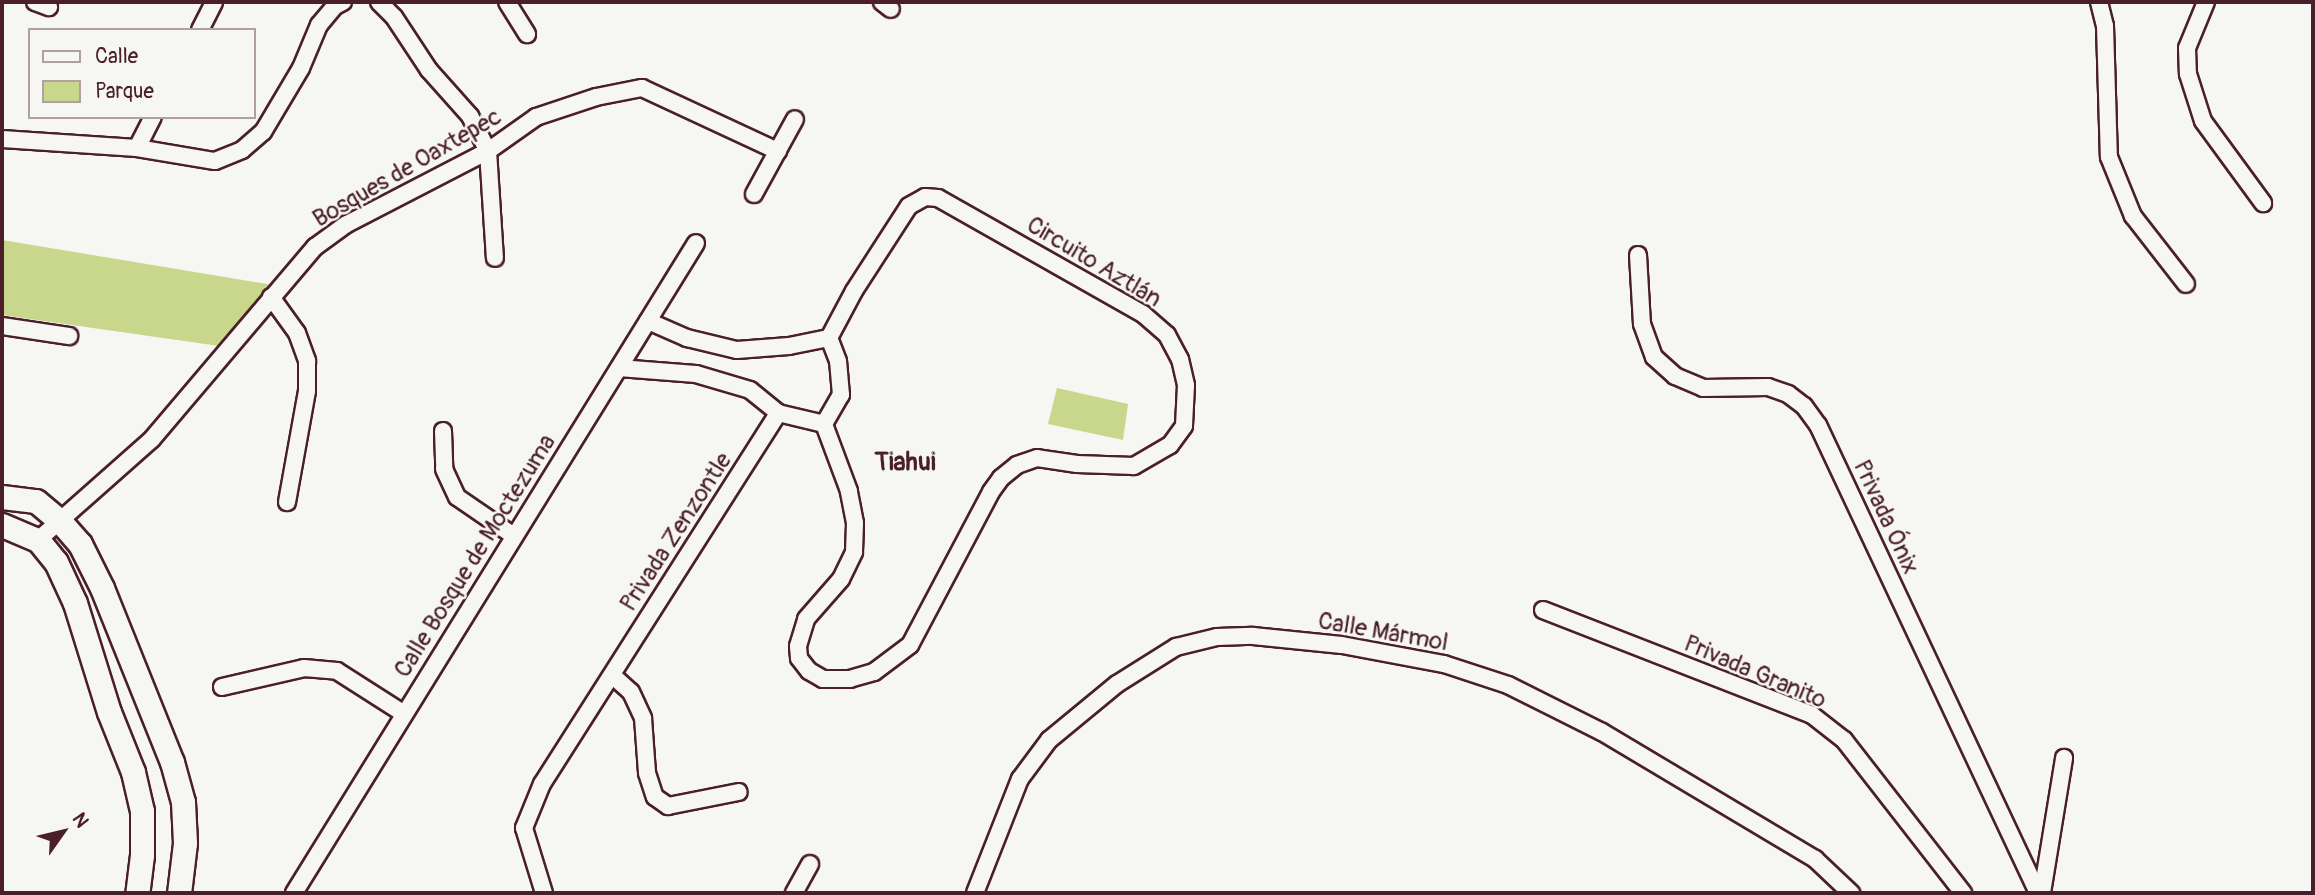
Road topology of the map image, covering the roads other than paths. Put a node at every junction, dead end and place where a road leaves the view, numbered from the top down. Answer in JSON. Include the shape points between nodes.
{"nodes":[{"id":1,"x":215,"y":2,"type":"edge"},
{"id":2,"x":343,"y":2,"type":"edge"},
{"id":3,"x":379,"y":2,"type":"edge"},
{"id":4,"x":507,"y":2,"type":"edge"},
{"id":5,"x":2099,"y":2,"type":"edge"},
{"id":6,"x":2206,"y":2,"type":"edge"},
{"id":7,"x":201,"y":28,"type":"edge"},
{"id":8,"x":527,"y":34,"type":"dead end"},
{"id":9,"x":152,"y":119,"type":"edge"},
{"id":10,"x":795,"y":119,"type":"dead end"},
{"id":11,"x":2,"y":139,"type":"edge"},
{"id":12,"x":137,"y":148,"type":"junction"},
{"id":13,"x":488,"y":151,"type":"junction"},
{"id":14,"x":778,"y":151,"type":"junction"},
{"id":15,"x":754,"y":194,"type":"dead end"},
{"id":16,"x":2263,"y":203,"type":"dead end"},
{"id":17,"x":696,"y":243,"type":"dead end"},
{"id":18,"x":1638,"y":255,"type":"dead end"},
{"id":19,"x":495,"y":258,"type":"dead end"},
{"id":20,"x":2186,"y":284,"type":"dead end"},
{"id":21,"x":271,"y":297,"type":"junction"},
{"id":22,"x":648,"y":321,"type":"junction"},
{"id":23,"x":2,"y":326,"type":"edge"},
{"id":24,"x":69,"y":336,"type":"dead end"},
{"id":25,"x":830,"y":338,"type":"junction"},
{"id":26,"x":619,"y":368,"type":"junction"},
{"id":27,"x":778,"y":413,"type":"junction"},
{"id":28,"x":824,"y":425,"type":"junction"},
{"id":29,"x":443,"y":430,"type":"dead end"},
{"id":30,"x":2,"y":497,"type":"edge"},
{"id":31,"x":287,"y":502,"type":"dead end"},
{"id":32,"x":59,"y":520,"type":"junction"},
{"id":33,"x":2,"y":525,"type":"edge"},
{"id":34,"x":514,"y":536,"type":"junction"},
{"id":35,"x":38,"y":540,"type":"junction"},
{"id":36,"x":1543,"y":610,"type":"dead end"},
{"id":37,"x":611,"y":675,"type":"junction"},
{"id":38,"x":222,"y":687,"type":"dead end"},
{"id":39,"x":145,"y":699,"type":"junction"},
{"id":40,"x":109,"y":712,"type":"junction"},
{"id":41,"x":403,"y":713,"type":"junction"},
{"id":42,"x":2064,"y":758,"type":"dead end"},
{"id":43,"x":172,"y":761,"type":"junction"},
{"id":44,"x":133,"y":772,"type":"junction"},
{"id":45,"x":739,"y":792,"type":"dead end"},
{"id":46,"x":810,"y":864,"type":"dead end"},
{"id":47,"x":137,"y":893,"type":"edge"},
{"id":48,"x":178,"y":893,"type":"edge"},
{"id":49,"x":294,"y":893,"type":"edge"},
{"id":50,"x":544,"y":893,"type":"edge"},
{"id":51,"x":794,"y":893,"type":"edge"},
{"id":52,"x":975,"y":893,"type":"edge"},
{"id":53,"x":1851,"y":893,"type":"edge"},
{"id":54,"x":1963,"y":893,"type":"edge"},
{"id":55,"x":2040,"y":893,"type":"edge"}],
"edges":[{"from":1,"to":7,"type":"street"},
{"from":2,"to":12,"type":"street","via":[[319,25],[301,68],[263,132],[242,150],[215,161]]},
{"from":3,"to":13,"type":"street","via":[[470,116]]},
{"from":4,"to":8,"type":"street"},
{"from":5,"to":20,"type":"street","via":[[2105,26],[2109,157],[2133,216]]},
{"from":6,"to":16,"type":"street","via":[[2187,48],[2188,74],[2203,121]]},
{"from":9,"to":12,"type":"street"},
{"from":10,"to":14,"type":"street"},
{"from":11,"to":12,"type":"street"},
{"from":13,"to":14,"type":"street","name":"Bosques de Oaxtepec","via":[[536,117],[642,88]]},
{"from":13,"to":19,"type":"street"},
{"from":13,"to":21,"type":"street","name":"Bosques de Oaxtepec","via":[[347,224],[315,247]]},
{"from":14,"to":15,"type":"street"},
{"from":17,"to":22,"type":"street","name":"Calle Bosque de Moctezuma"},
{"from":18,"to":55,"type":"street","name":"Privada Ónix","via":[[1642,324],[1654,358],[1675,376],[1703,387],[1768,387],[1788,394],[1818,425]]},
{"from":21,"to":31,"type":"street","via":[[297,333],[307,361],[307,391]]},
{"from":21,"to":32,"type":"street","name":"Bosques de Oaxtepec","via":[[152,439]]},
{"from":22,"to":25,"type":"street","via":[[687,338],[737,350]]},
{"from":22,"to":26,"type":"street","name":"Calle Bosque de Moctezuma"},
{"from":23,"to":24,"type":"street"},
{"from":25,"to":28,"type":"street","via":[[841,395]]},
{"from":25,"to":28,"type":"street","name":"Circuito Aztlán","via":[[854,291],[909,206],[925,197],[938,198],[1143,314],[1167,334],[1180,359],[1186,386],[1184,426],[1170,444],[1134,466],[1037,458],[1017,465],[991,492],[910,645],[874,672],[850,679],[823,679],[809,671],[798,646],[806,619],[841,579],[854,552],[855,523],[849,491]]},
{"from":26,"to":27,"type":"street","via":[[696,374],[750,390]]},
{"from":26,"to":34,"type":"street","name":"Calle Bosque de Moctezuma"},
{"from":27,"to":28,"type":"street"},
{"from":27,"to":37,"type":"street","name":"Privada Zenzontle"},
{"from":29,"to":34,"type":"street","via":[[444,469],[457,497]]},
{"from":30,"to":32,"type":"street","via":[[36,501]]},
{"from":32,"to":35,"type":"street","name":"Bosques de Oaxtepec"},
{"from":32,"to":39,"type":"street","via":[[80,544],[102,588]]},
{"from":33,"to":35,"type":"street"},
{"from":34,"to":41,"type":"street","name":"Calle Bosque de Moctezuma"},
{"from":35,"to":40,"type":"street","via":[[55,562],[75,603]]},
{"from":36,"to":54,"type":"street","name":"Privada Granito","via":[[1812,715],[1844,740]]},
{"from":37,"to":45,"type":"street","via":[[631,692],[643,718],[647,773],[655,797],[668,806]]},
{"from":37,"to":50,"type":"street","name":"Privada Zenzontle","via":[[542,784],[524,828]]},
{"from":38,"to":41,"type":"street","via":[[304,668],[337,671]]},
{"from":39,"to":40,"type":"street"},
{"from":39,"to":43,"type":"street"},
{"from":40,"to":44,"type":"street"},
{"from":41,"to":49,"type":"street","name":"Calle Bosque de Moctezuma"},
{"from":42,"to":55,"type":"street"},
{"from":43,"to":44,"type":"street"},
{"from":43,"to":48,"type":"street","via":[[183,802],[185,843]]},
{"from":44,"to":47,"type":"street","via":[[142,811]]},
{"from":46,"to":51,"type":"street"},
{"from":52,"to":53,"type":"street","name":"Calle Mármol","via":[[1020,779],[1049,740],[1117,684],[1176,647],[1217,637],[1253,636],[1342,645],[1444,664],[1508,685],[1602,732],[1815,859]]}]}
